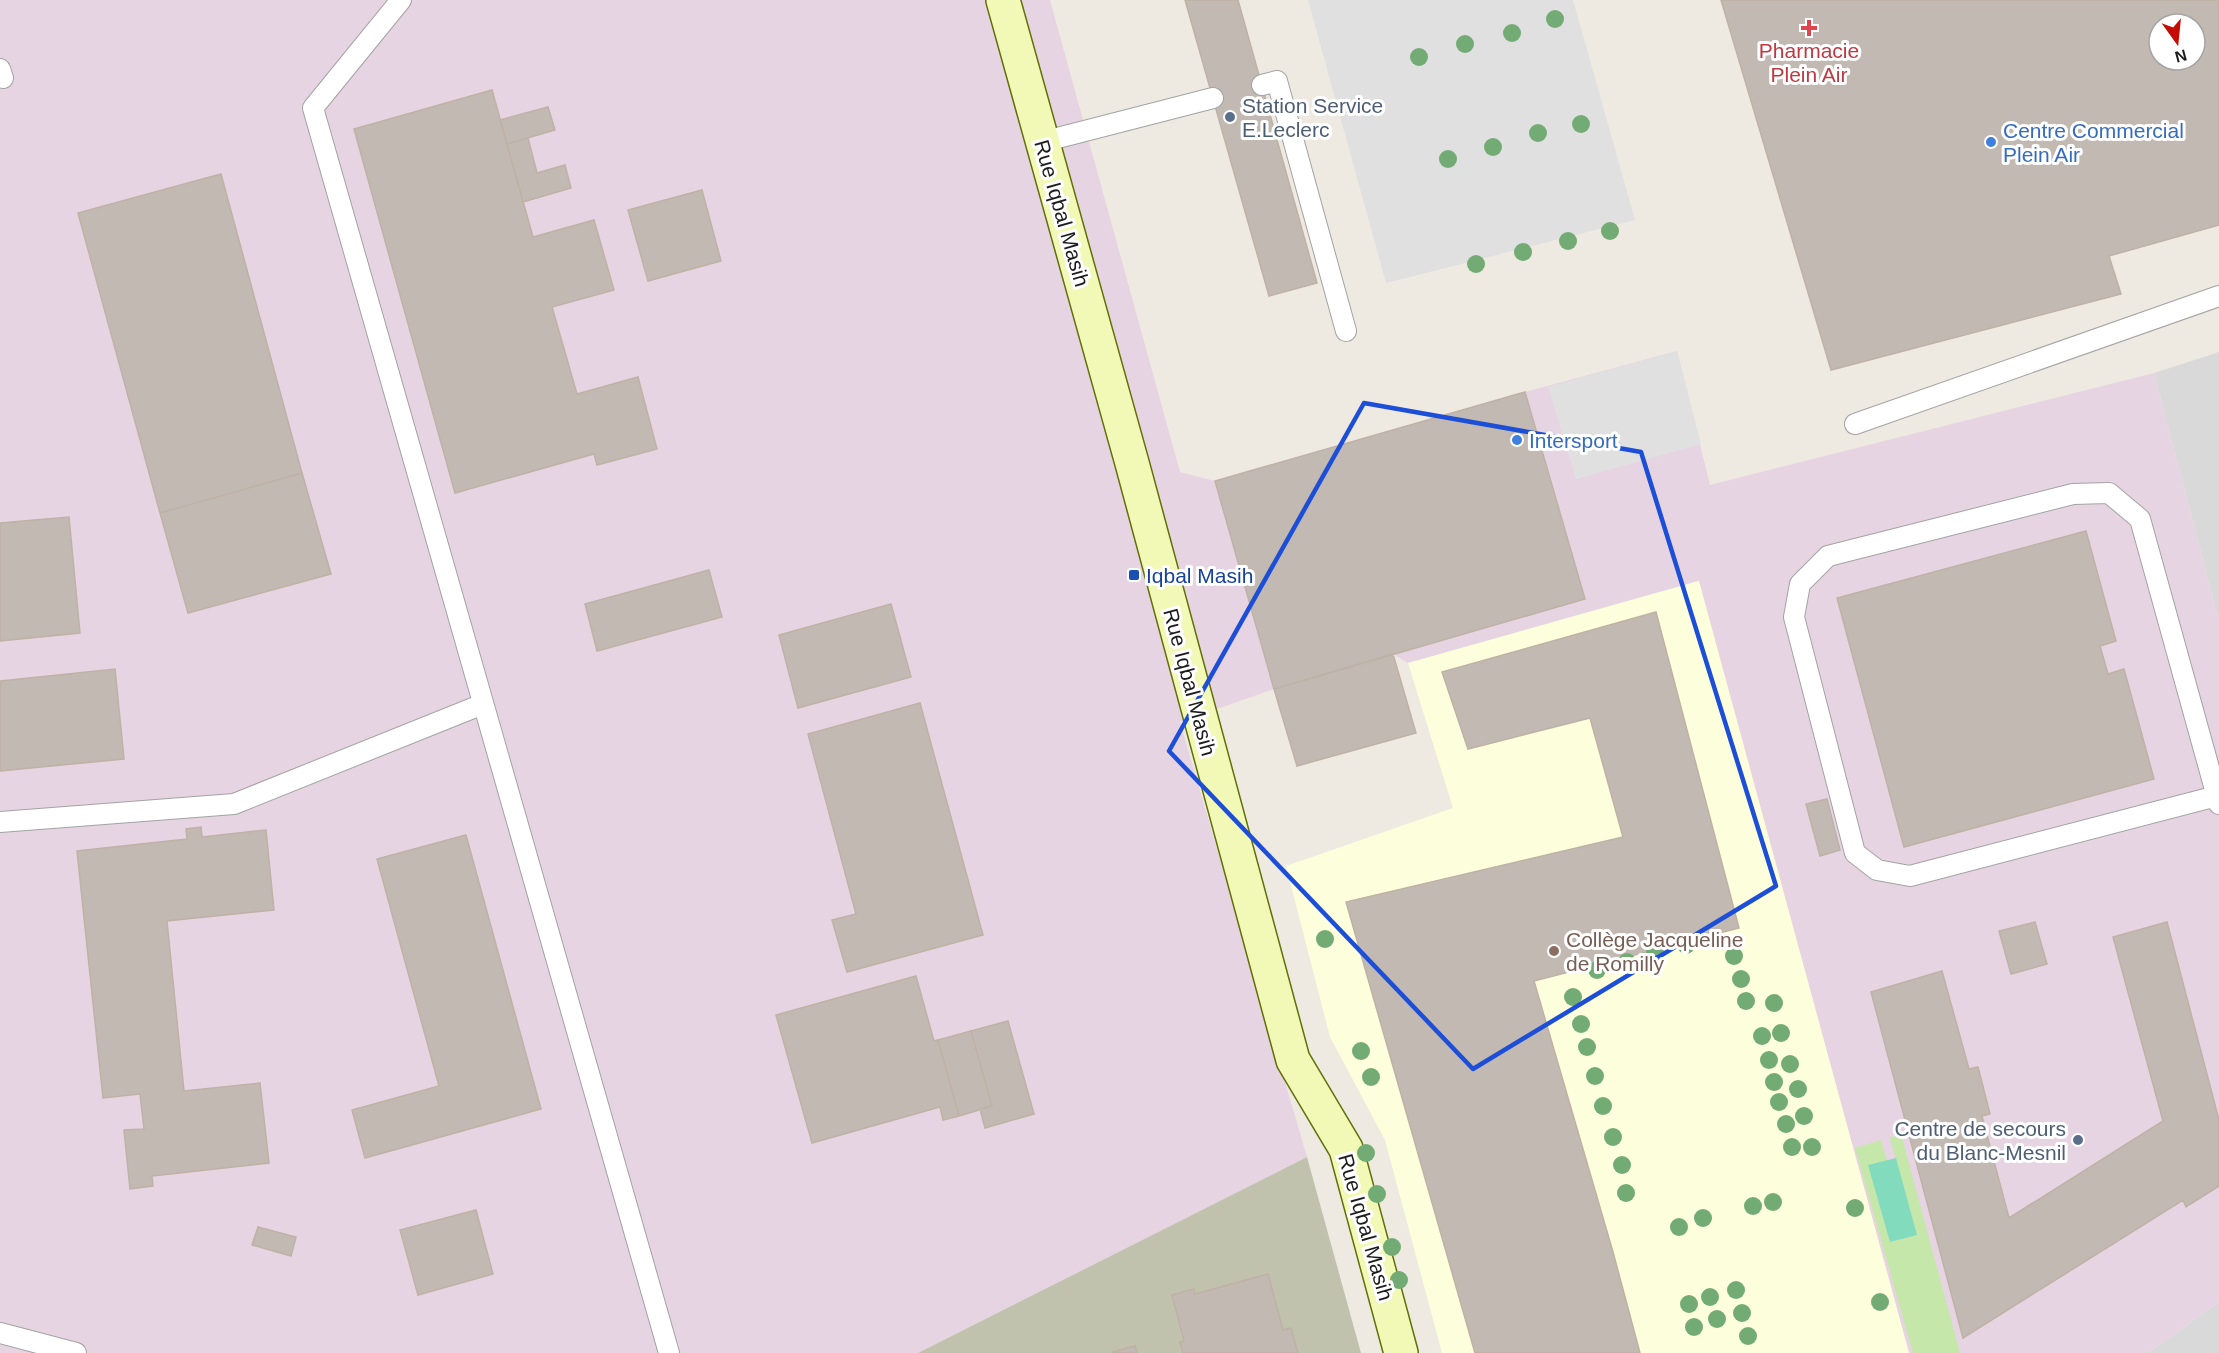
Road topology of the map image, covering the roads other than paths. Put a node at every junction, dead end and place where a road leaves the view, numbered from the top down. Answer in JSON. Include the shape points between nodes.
{"nodes":[{"id":1,"x":400,"y":0,"type":"edge"},
{"id":2,"x":1003,"y":0,"type":"edge"},
{"id":3,"x":1262,"y":85,"type":"dead end"},
{"id":4,"x":1213,"y":98,"type":"dead end"},
{"id":5,"x":1042,"y":142,"type":"junction"},
{"id":6,"x":2219,"y":297,"type":"edge"},
{"id":7,"x":1346,"y":331,"type":"dead end"},
{"id":8,"x":1855,"y":424,"type":"dead end"},
{"id":9,"x":483,"y":704,"type":"junction"},
{"id":10,"x":2218,"y":800,"type":"edge"},
{"id":11,"x":0,"y":822,"type":"edge"},
{"id":12,"x":0,"y":1333,"type":"edge"},
{"id":13,"x":76,"y":1353,"type":"edge"},
{"id":14,"x":669,"y":1353,"type":"edge"},
{"id":15,"x":1401,"y":1353,"type":"edge"}],
"edges":[{"from":1,"to":9,"type":"lane","via":[[314,108]]},
{"from":2,"to":5,"type":"street","name":"Rue Iqbal Masih"},
{"from":3,"to":7,"type":"lane","via":[[1277,81]]},
{"from":4,"to":5,"type":"lane"},
{"from":5,"to":15,"type":"street","name":"Rue Iqbal Masih","via":[[1293,1060],[1346,1149]]},
{"from":6,"to":8,"type":"lane"},
{"from":9,"to":11,"type":"lane","via":[[234,804]]},
{"from":9,"to":14,"type":"lane"},
{"from":10,"to":10,"type":"lane","via":[[2140,519],[2109,493],[2073,494],[1828,556],[1800,584],[1794,617],[1855,853],[1877,870],[1911,876]]},
{"from":12,"to":13,"type":"lane"}]}
